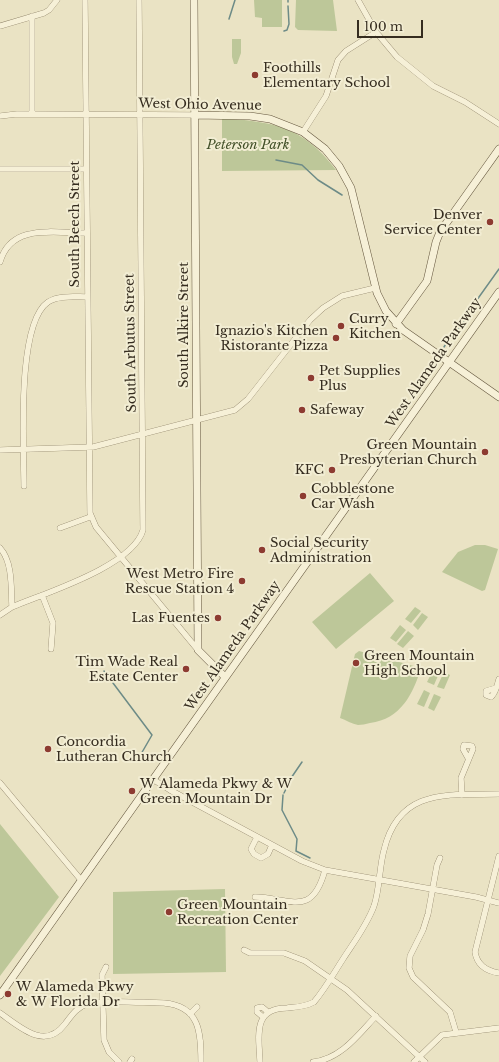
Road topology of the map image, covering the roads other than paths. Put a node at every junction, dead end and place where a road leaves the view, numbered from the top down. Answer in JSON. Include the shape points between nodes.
{"nodes":[{"id":1,"x":57,"y":0,"type":"edge"},
{"id":2,"x":85,"y":0,"type":"edge"},
{"id":3,"x":139,"y":0,"type":"edge"},
{"id":4,"x":194,"y":0,"type":"edge"},
{"id":5,"x":358,"y":0,"type":"edge"},
{"id":6,"x":32,"y":16,"type":"junction"},
{"id":7,"x":0,"y":26,"type":"edge"},
{"id":8,"x":376,"y":32,"type":"junction"},
{"id":9,"x":32,"y":114,"type":"junction"},
{"id":10,"x":86,"y":115,"type":"junction"},
{"id":11,"x":139,"y":115,"type":"junction"},
{"id":12,"x":195,"y":115,"type":"junction"},
{"id":13,"x":0,"y":116,"type":"edge"},
{"id":14,"x":499,"y":124,"type":"edge"},
{"id":15,"x":303,"y":132,"type":"junction"},
{"id":16,"x":499,"y":149,"type":"edge"},
{"id":17,"x":0,"y":169,"type":"edge"},
{"id":18,"x":86,"y":169,"type":"junction"},
{"id":19,"x":86,"y":233,"type":"junction"},
{"id":20,"x":0,"y":262,"type":"edge"},
{"id":21,"x":375,"y":288,"type":"junction"},
{"id":22,"x":499,"y":292,"type":"edge"},
{"id":23,"x":87,"y":297,"type":"junction"},
{"id":24,"x":396,"y":324,"type":"junction"},
{"id":25,"x":450,"y":363,"type":"junction"},
{"id":26,"x":499,"y":397,"type":"edge"},
{"id":27,"x":197,"y":420,"type":"junction"},
{"id":28,"x":143,"y":434,"type":"junction"},
{"id":29,"x":88,"y":448,"type":"junction"},
{"id":30,"x":24,"y":449,"type":"junction"},
{"id":31,"x":0,"y":450,"type":"edge"},
{"id":32,"x":24,"y":486,"type":"dead end"},
{"id":33,"x":90,"y":517,"type":"junction"},
{"id":34,"x":60,"y":528,"type":"dead end"},
{"id":35,"x":0,"y":548,"type":"edge"},
{"id":36,"x":121,"y":557,"type":"junction"},
{"id":37,"x":42,"y":595,"type":"junction"},
{"id":38,"x":12,"y":607,"type":"junction"},
{"id":39,"x":0,"y":615,"type":"edge"},
{"id":40,"x":51,"y":649,"type":"dead end"},
{"id":41,"x":198,"y":650,"type":"junction"},
{"id":42,"x":225,"y":678,"type":"junction"},
{"id":43,"x":499,"y":680,"type":"edge"},
{"id":44,"x":496,"y":688,"type":"dead end"},
{"id":45,"x":468,"y":758,"type":"dead end"},
{"id":46,"x":154,"y":780,"type":"junction"},
{"id":47,"x":0,"y":783,"type":"edge"},
{"id":48,"x":499,"y":794,"type":"edge"},
{"id":49,"x":462,"y":795,"type":"junction"},
{"id":50,"x":257,"y":837,"type":"junction"},
{"id":51,"x":272,"y":845,"type":"junction"},
{"id":52,"x":499,"y":856,"type":"edge"},
{"id":53,"x":440,"y":858,"type":"dead end"},
{"id":54,"x":325,"y":870,"type":"junction"},
{"id":55,"x":81,"y":880,"type":"junction"},
{"id":56,"x":379,"y":881,"type":"junction"},
{"id":57,"x":432,"y":890,"type":"junction"},
{"id":58,"x":255,"y":897,"type":"dead end"},
{"id":59,"x":487,"y":900,"type":"junction"},
{"id":60,"x":499,"y":903,"type":"edge"},
{"id":61,"x":244,"y":950,"type":"dead end"},
{"id":62,"x":106,"y":967,"type":"dead end"},
{"id":63,"x":499,"y":973,"type":"edge"},
{"id":64,"x":331,"y":977,"type":"junction"},
{"id":65,"x":0,"y":995,"type":"edge"},
{"id":66,"x":102,"y":1003,"type":"junction"},
{"id":67,"x":197,"y":1007,"type":"dead end"},
{"id":68,"x":268,"y":1012,"type":"junction"},
{"id":69,"x":0,"y":1013,"type":"edge"},
{"id":70,"x":190,"y":1014,"type":"junction"},
{"id":71,"x":376,"y":1016,"type":"junction"},
{"id":72,"x":263,"y":1017,"type":"junction"},
{"id":73,"x":499,"y":1028,"type":"edge"},
{"id":74,"x":456,"y":1032,"type":"junction"},
{"id":75,"x":419,"y":1057,"type":"junction"},
{"id":76,"x":326,"y":1061,"type":"edge"},
{"id":77,"x":118,"y":1062,"type":"edge"},
{"id":78,"x":201,"y":1062,"type":"edge"},
{"id":79,"x":260,"y":1062,"type":"edge"},
{"id":80,"x":313,"y":1062,"type":"edge"},
{"id":81,"x":414,"y":1062,"type":"edge"},
{"id":82,"x":425,"y":1062,"type":"edge"}],
"edges":[{"from":1,"to":6,"type":"street","via":[[46,12]]},
{"from":2,"to":10,"type":"street","name":"South Beech Street"},
{"from":3,"to":11,"type":"street","name":"South Arbutus Street"},
{"from":4,"to":12,"type":"street","name":"South Alkire Street"},
{"from":5,"to":8,"type":"street"},
{"from":6,"to":7,"type":"street"},
{"from":6,"to":9,"type":"street"},
{"from":8,"to":14,"type":"street","via":[[397,57],[418,75]]},
{"from":8,"to":15,"type":"street","via":[[338,60],[326,96]]},
{"from":9,"to":10,"type":"street","name":"West Ohio Avenue"},
{"from":9,"to":13,"type":"street","name":"West Ohio Avenue"},
{"from":10,"to":11,"type":"street","name":"West Ohio Avenue"},
{"from":10,"to":18,"type":"street","name":"South Beech Street"},
{"from":11,"to":12,"type":"street","name":"West Ohio Avenue"},
{"from":11,"to":28,"type":"street","name":"South Arbutus Street"},
{"from":12,"to":15,"type":"street","name":"West Ohio Avenue","via":[[264,118]]},
{"from":12,"to":27,"type":"street","name":"South Alkire Street"},
{"from":15,"to":21,"type":"street","name":"West Ohio Avenue","via":[[328,153],[349,183]]},
{"from":16,"to":24,"type":"street","via":[[440,232],[428,282]]},
{"from":17,"to":18,"type":"street"},
{"from":18,"to":19,"type":"street","name":"South Beech Street"},
{"from":19,"to":20,"type":"street","via":[[21,235],[8,244]]},
{"from":19,"to":23,"type":"street","name":"South Beech Street"},
{"from":21,"to":24,"type":"street","name":"West Ohio Avenue","via":[[380,302]]},
{"from":21,"to":27,"type":"street","via":[[342,296],[327,304],[310,320],[242,405]]},
{"from":22,"to":25,"type":"street","name":"West Alameda Parkway"},
{"from":23,"to":29,"type":"street","name":"South Beech Street"},
{"from":23,"to":30,"type":"street","via":[[54,299],[45,305],[37,316],[30,340],[25,376]]},
{"from":24,"to":25,"type":"street","name":"West Ohio Avenue"},
{"from":25,"to":26,"type":"street","name":"West Ohio Avenue"},
{"from":25,"to":42,"type":"street","name":"West Alameda Parkway"},
{"from":27,"to":28,"type":"street"},
{"from":27,"to":41,"type":"street","name":"South Alkire Street"},
{"from":28,"to":29,"type":"street"},
{"from":28,"to":36,"type":"street","name":"South Arbutus Street","via":[[143,530],[138,540]]},
{"from":29,"to":30,"type":"street"},
{"from":29,"to":33,"type":"street","name":"South Beech Street"},
{"from":30,"to":31,"type":"street"},
{"from":30,"to":32,"type":"street"},
{"from":33,"to":34,"type":"street"},
{"from":33,"to":36,"type":"street"},
{"from":35,"to":38,"type":"street","via":[[8,565]]},
{"from":36,"to":37,"type":"street","name":"South Arbutus Street","via":[[105,567]]},
{"from":36,"to":41,"type":"street"},
{"from":37,"to":38,"type":"street","name":"South Arbutus Street"},
{"from":37,"to":40,"type":"street","via":[[53,623]]},
{"from":38,"to":39,"type":"street","name":"South Arbutus Street"},
{"from":41,"to":42,"type":"street"},
{"from":42,"to":46,"type":"street","name":"West Alameda Parkway"},
{"from":43,"to":44,"type":"street"},
{"from":45,"to":49,"type":"street","via":[[462,778]]},
{"from":46,"to":50,"type":"street"},
{"from":46,"to":55,"type":"street","name":"West Alameda Parkway"},
{"from":47,"to":55,"type":"street"},
{"from":48,"to":49,"type":"street"},
{"from":49,"to":56,"type":"street","via":[[420,801],[401,814],[388,834]]},
{"from":50,"to":51,"type":"street"},
{"from":50,"to":51,"type":"street","via":[[251,849],[261,858],[265,857]]},
{"from":51,"to":54,"type":"street"},
{"from":52,"to":59,"type":"street"},
{"from":53,"to":57,"type":"street"},
{"from":54,"to":56,"type":"street"},
{"from":54,"to":58,"type":"street","via":[[319,889],[311,901],[287,902]]},
{"from":55,"to":65,"type":"street","name":"West Alameda Parkway"},
{"from":56,"to":57,"type":"street"},
{"from":56,"to":64,"type":"street","via":[[370,916]]},
{"from":57,"to":59,"type":"street"},
{"from":57,"to":74,"type":"street","via":[[423,930],[410,956],[409,968],[413,977],[450,1012]]},
{"from":59,"to":60,"type":"street"},
{"from":59,"to":63,"type":"street","via":[[475,952],[482,966]]},
{"from":61,"to":64,"type":"street","via":[[250,953],[294,955]]},
{"from":62,"to":66,"type":"street","via":[[102,975]]},
{"from":64,"to":68,"type":"street","via":[[310,1004],[278,1008]]},
{"from":64,"to":71,"type":"street"},
{"from":66,"to":69,"type":"street","via":[[81,1007],[55,1034],[46,1036],[29,1033]]},
{"from":66,"to":70,"type":"street","via":[[164,1003],[174,1005]]},
{"from":66,"to":77,"type":"street","via":[[105,1044]]},
{"from":67,"to":70,"type":"street"},
{"from":68,"to":72,"type":"street"},
{"from":68,"to":72,"type":"street","via":[[262,1007],[257,1008],[257,1012]]},
{"from":70,"to":78,"type":"street","via":[[200,1031]]},
{"from":71,"to":75,"type":"street"},
{"from":71,"to":76,"type":"street","via":[[347,1047]]},
{"from":72,"to":79,"type":"street","via":[[259,1031]]},
{"from":73,"to":74,"type":"street"},
{"from":74,"to":75,"type":"street","via":[[439,1036]]},
{"from":75,"to":81,"type":"street"},
{"from":75,"to":82,"type":"street"},
{"from":76,"to":80,"type":"street"}]}
